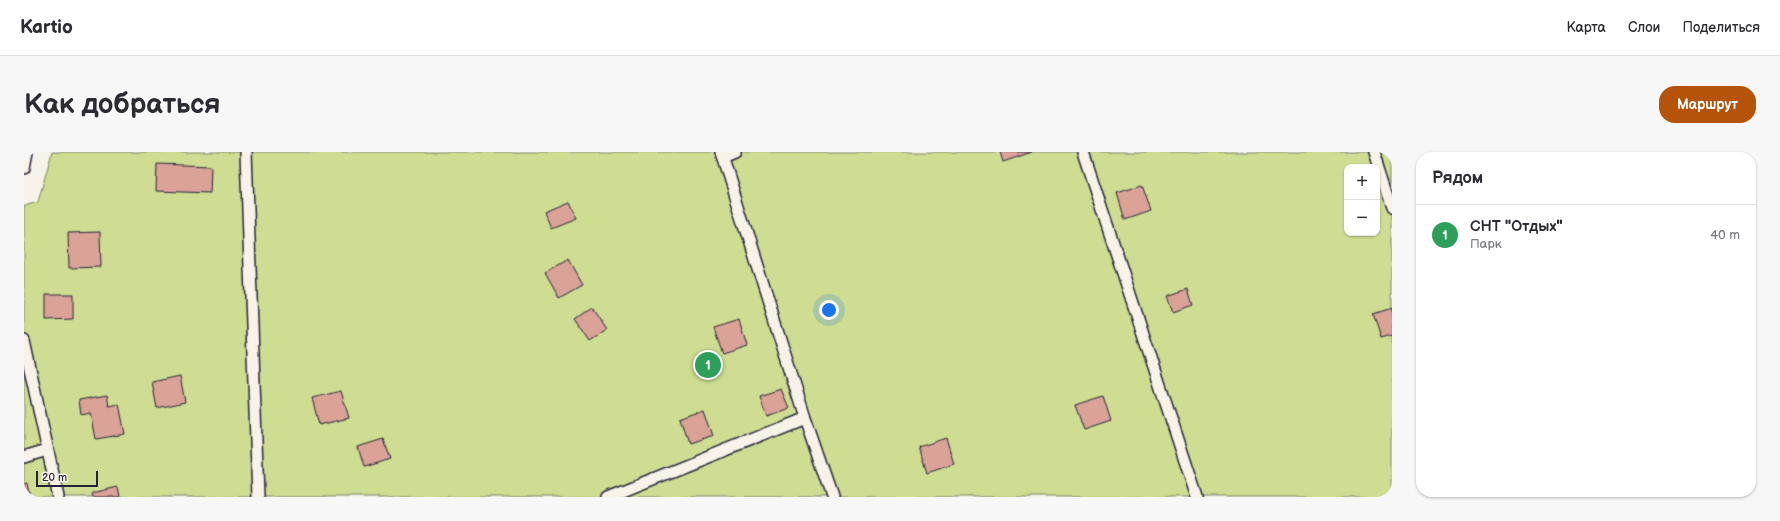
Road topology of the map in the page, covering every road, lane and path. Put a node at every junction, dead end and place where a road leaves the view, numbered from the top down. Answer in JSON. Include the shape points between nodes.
{"nodes":[{"id":1,"x":27,"y":152,"type":"edge"},
{"id":2,"x":246,"y":152,"type":"edge"},
{"id":3,"x":734,"y":152,"type":"edge"},
{"id":4,"x":1083,"y":152,"type":"edge"},
{"id":5,"x":1374,"y":152,"type":"edge"},
{"id":6,"x":722,"y":155,"type":"edge"},
{"id":7,"x":24,"y":168,"type":"edge"},
{"id":8,"x":1392,"y":208,"type":"edge"},
{"id":9,"x":24,"y":341,"type":"edge"},
{"id":10,"x":805,"y":418,"type":"junction"},
{"id":11,"x":47,"y":450,"type":"junction"},
{"id":12,"x":24,"y":457,"type":"edge"},
{"id":13,"x":58,"y":497,"type":"edge"},
{"id":14,"x":258,"y":497,"type":"edge"},
{"id":15,"x":608,"y":497,"type":"edge"},
{"id":16,"x":832,"y":497,"type":"edge"},
{"id":17,"x":1198,"y":497,"type":"edge"}],
"edges":[{"from":1,"to":7,"type":"lane"},
{"from":2,"to":14,"type":"lane"},
{"from":3,"to":6,"type":"lane"},
{"from":4,"to":17,"type":"lane"},
{"from":5,"to":8,"type":"lane"},
{"from":6,"to":10,"type":"lane"},
{"from":9,"to":11,"type":"lane"},
{"from":10,"to":15,"type":"lane"},
{"from":10,"to":16,"type":"lane"},
{"from":11,"to":12,"type":"lane"},
{"from":11,"to":13,"type":"lane"}]}
